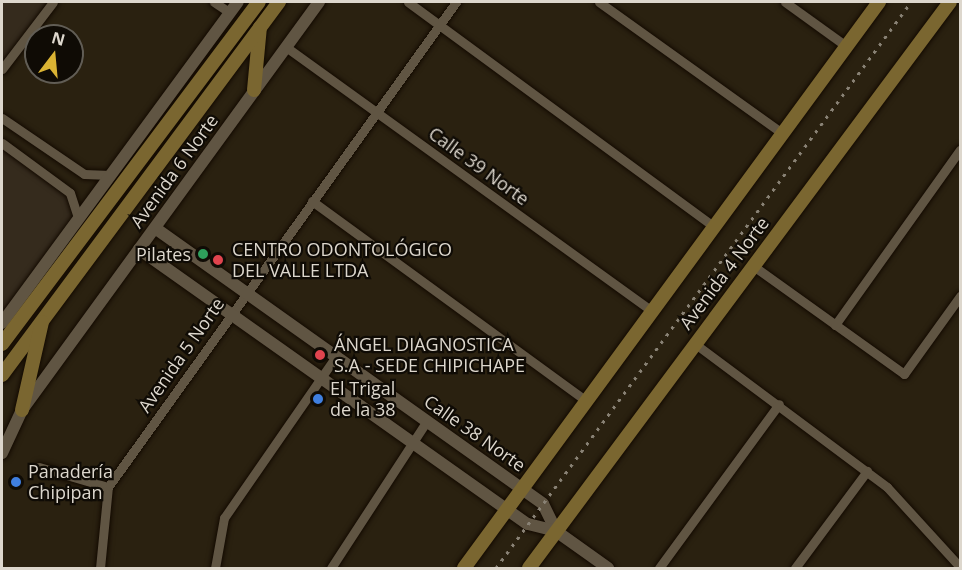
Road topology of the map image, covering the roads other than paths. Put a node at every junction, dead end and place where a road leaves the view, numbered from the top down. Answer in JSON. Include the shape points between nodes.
{"nodes":[{"id":1,"x":53,"y":2,"type":"edge"},
{"id":2,"x":214,"y":2,"type":"edge"},
{"id":3,"x":238,"y":2,"type":"edge"},
{"id":4,"x":259,"y":2,"type":"edge"},
{"id":5,"x":279,"y":2,"type":"edge"},
{"id":6,"x":319,"y":2,"type":"edge"},
{"id":7,"x":408,"y":2,"type":"edge"},
{"id":8,"x":456,"y":2,"type":"edge"},
{"id":9,"x":599,"y":2,"type":"edge"},
{"id":10,"x":785,"y":2,"type":"edge"},
{"id":11,"x":879,"y":2,"type":"edge"},
{"id":12,"x":950,"y":2,"type":"edge"},
{"id":13,"x":229,"y":12,"type":"junction"},
{"id":14,"x":439,"y":24,"type":"junction"},
{"id":15,"x":260,"y":27,"type":"junction"},
{"id":16,"x":846,"y":46,"type":"junction"},
{"id":17,"x":286,"y":47,"type":"junction"},
{"id":18,"x":2,"y":69,"type":"edge"},
{"id":19,"x":254,"y":90,"type":"junction"},
{"id":20,"x":376,"y":112,"type":"junction"},
{"id":21,"x":2,"y":118,"type":"edge"},
{"id":22,"x":782,"y":133,"type":"junction"},
{"id":23,"x":2,"y":143,"type":"edge"},
{"id":24,"x":960,"y":150,"type":"edge"},
{"id":25,"x":110,"y":175,"type":"junction"},
{"id":26,"x":312,"y":201,"type":"junction"},
{"id":27,"x":78,"y":218,"type":"junction"},
{"id":28,"x":714,"y":227,"type":"junction"},
{"id":29,"x":155,"y":228,"type":"junction"},
{"id":30,"x":139,"y":249,"type":"junction"},
{"id":31,"x":752,"y":265,"type":"junction"},
{"id":32,"x":246,"y":293,"type":"junction"},
{"id":33,"x":960,"y":296,"type":"edge"},
{"id":34,"x":652,"y":311,"type":"junction"},
{"id":35,"x":45,"y":312,"type":"junction"},
{"id":36,"x":230,"y":313,"type":"junction"},
{"id":37,"x":2,"y":323,"type":"edge"},
{"id":38,"x":835,"y":325,"type":"junction"},
{"id":39,"x":694,"y":343,"type":"junction"},
{"id":40,"x":2,"y":344,"type":"edge"},
{"id":41,"x":336,"y":356,"type":"junction"},
{"id":42,"x":2,"y":375,"type":"edge"},
{"id":43,"x":320,"y":377,"type":"junction"},
{"id":44,"x":586,"y":401,"type":"junction"},
{"id":45,"x":779,"y":404,"type":"junction"},
{"id":46,"x":22,"y":410,"type":"junction"},
{"id":47,"x":427,"y":421,"type":"junction"},
{"id":48,"x":412,"y":442,"type":"junction"},
{"id":49,"x":2,"y":453,"type":"edge"},
{"id":50,"x":39,"y":467,"type":"dead end"},
{"id":51,"x":867,"y":471,"type":"junction"},
{"id":52,"x":108,"y":488,"type":"junction"},
{"id":53,"x":522,"y":489,"type":"junction"},
{"id":54,"x":507,"y":509,"type":"junction"},
{"id":55,"x":556,"y":531,"type":"junction"},
{"id":56,"x":960,"y":567,"type":"edge"},
{"id":57,"x":100,"y":568,"type":"edge"},
{"id":58,"x":215,"y":568,"type":"edge"},
{"id":59,"x":331,"y":568,"type":"edge"},
{"id":60,"x":464,"y":568,"type":"edge"},
{"id":61,"x":529,"y":568,"type":"edge"},
{"id":62,"x":608,"y":568,"type":"edge"},
{"id":63,"x":659,"y":568,"type":"edge"},
{"id":64,"x":795,"y":568,"type":"edge"}],
"edges":[{"from":1,"to":18,"type":"street"},
{"from":2,"to":13,"type":"street"},
{"from":3,"to":13,"type":"street"},
{"from":4,"to":40,"type":"main road","name":"Avenida 6 Norte"},
{"from":5,"to":15,"type":"main road","name":"Avenida 6 Norte"},
{"from":6,"to":17,"type":"street","name":"Avenida 6 Norte"},
{"from":7,"to":14,"type":"street"},
{"from":8,"to":14,"type":"street","name":"Avenida 5 Norte"},
{"from":9,"to":22,"type":"street"},
{"from":10,"to":16,"type":"street"},
{"from":11,"to":16,"type":"main road","name":"Avenida 4 Norte"},
{"from":12,"to":31,"type":"main road","name":"Avenida 4 Norte"},
{"from":13,"to":25,"type":"street"},
{"from":14,"to":20,"type":"street","name":"Avenida 5 Norte"},
{"from":14,"to":28,"type":"street"},
{"from":15,"to":19,"type":"main road"},
{"from":15,"to":35,"type":"main road","name":"Avenida 6 Norte"},
{"from":16,"to":22,"type":"main road","name":"Avenida 4 Norte"},
{"from":17,"to":19,"type":"street","name":"Avenida 6 Norte"},
{"from":17,"to":20,"type":"street","name":"Calle 39 Norte"},
{"from":19,"to":29,"type":"street","name":"Avenida 6 Norte"},
{"from":20,"to":26,"type":"street","name":"Avenida 5 Norte"},
{"from":20,"to":34,"type":"street","name":"Calle 39 Norte"},
{"from":21,"to":25,"type":"street","via":[[84,174]]},
{"from":22,"to":28,"type":"main road","name":"Avenida 4 Norte"},
{"from":23,"to":27,"type":"street","via":[[70,193]]},
{"from":24,"to":38,"type":"street"},
{"from":25,"to":27,"type":"street"},
{"from":26,"to":32,"type":"street","name":"Avenida 5 Norte"},
{"from":26,"to":44,"type":"street"},
{"from":27,"to":37,"type":"street"},
{"from":28,"to":34,"type":"main road","name":"Avenida 4 Norte"},
{"from":29,"to":30,"type":"street","name":"Avenida 6 Norte"},
{"from":29,"to":32,"type":"street","name":"Calle 38 Norte"},
{"from":30,"to":36,"type":"street","name":"Calle 38 Norte"},
{"from":30,"to":46,"type":"street","name":"Avenida 6 Norte"},
{"from":31,"to":38,"type":"street"},
{"from":31,"to":39,"type":"main road","name":"Avenida 4 Norte"},
{"from":32,"to":36,"type":"street","name":"Avenida 5 Norte"},
{"from":32,"to":41,"type":"street","name":"Calle 38 Norte"},
{"from":33,"to":38,"type":"street","via":[[904,374]]},
{"from":34,"to":44,"type":"main road","name":"Avenida 4 Norte"},
{"from":35,"to":42,"type":"main road","name":"Avenida 6 Norte"},
{"from":35,"to":46,"type":"main road"},
{"from":36,"to":43,"type":"street","name":"Calle 38 Norte"},
{"from":36,"to":52,"type":"street","name":"Avenida 5 Norte"},
{"from":39,"to":45,"type":"street"},
{"from":39,"to":55,"type":"main road","name":"Avenida 4 Norte"},
{"from":41,"to":43,"type":"street"},
{"from":41,"to":47,"type":"street","name":"Calle 38 Norte"},
{"from":43,"to":48,"type":"street","name":"Calle 38 Norte"},
{"from":43,"to":58,"type":"street","via":[[224,518]]},
{"from":44,"to":53,"type":"main road","name":"Avenida 4 Norte"},
{"from":45,"to":51,"type":"street"},
{"from":45,"to":63,"type":"street"},
{"from":46,"to":49,"type":"street","name":"Avenida 6 Norte"},
{"from":47,"to":48,"type":"street"},
{"from":47,"to":53,"type":"street","name":"Calle 38 Norte"},
{"from":48,"to":54,"type":"street","name":"Calle 38 Norte"},
{"from":48,"to":59,"type":"street"},
{"from":50,"to":52,"type":"street"},
{"from":51,"to":56,"type":"street"},
{"from":51,"to":64,"type":"street"},
{"from":52,"to":57,"type":"street","name":"Avenida 5 Norte"},
{"from":53,"to":54,"type":"main road","name":"Avenida 4 Norte"},
{"from":53,"to":55,"type":"street","name":"Calle 38 Norte","via":[[543,504]]},
{"from":54,"to":55,"type":"street","name":"Calle 38 Norte","via":[[528,524]]},
{"from":54,"to":60,"type":"main road","name":"Avenida 4 Norte"},
{"from":55,"to":61,"type":"main road","name":"Avenida 4 Norte"},
{"from":55,"to":62,"type":"street","name":"Calle 38 Norte"}]}
